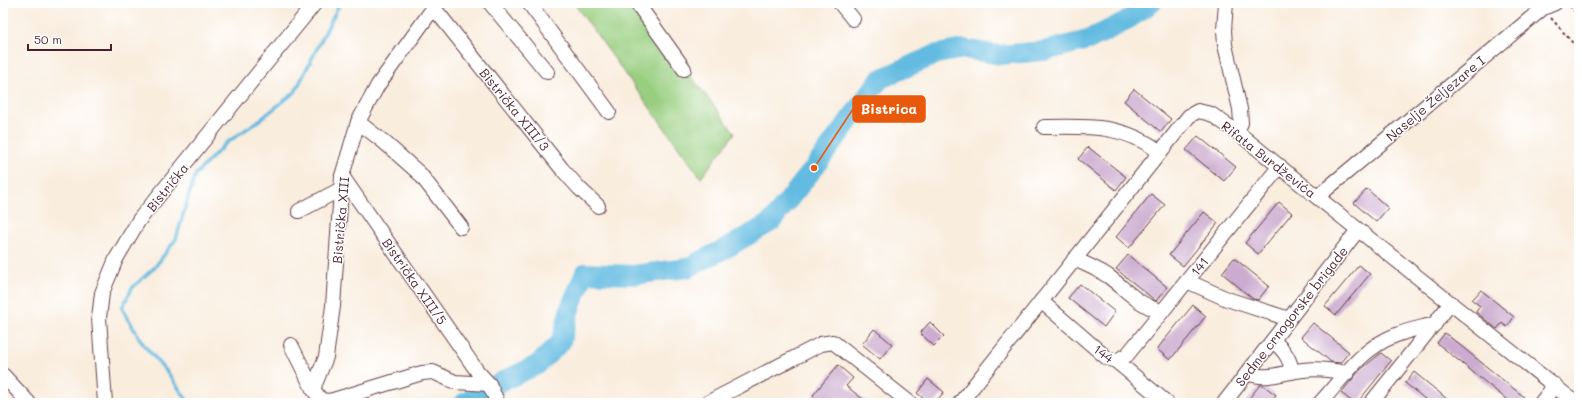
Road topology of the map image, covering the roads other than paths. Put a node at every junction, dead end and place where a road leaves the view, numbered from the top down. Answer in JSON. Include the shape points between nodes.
{"nodes":[{"id":1,"x":315,"y":3,"type":"edge"},
{"id":2,"x":490,"y":3,"type":"edge"},
{"id":3,"x":529,"y":3,"type":"edge"},
{"id":4,"x":638,"y":3,"type":"edge"},
{"id":5,"x":840,"y":3,"type":"edge"},
{"id":6,"x":1226,"y":3,"type":"edge"},
{"id":7,"x":1546,"y":5,"type":"edge"},
{"id":8,"x":436,"y":6,"type":"edge"},
{"id":9,"x":853,"y":20,"type":"dead end"},
{"id":10,"x":684,"y":69,"type":"dead end"},
{"id":11,"x":546,"y":72,"type":"dead end"},
{"id":12,"x":609,"y":112,"type":"dead end"},
{"id":13,"x":358,"y":122,"type":"junction"},
{"id":14,"x":1044,"y":127,"type":"dead end"},
{"id":15,"x":1237,"y":132,"type":"junction"},
{"id":16,"x":1160,"y":152,"type":"junction"},
{"id":17,"x":1280,"y":166,"type":"junction"},
{"id":18,"x":342,"y":182,"type":"junction"},
{"id":19,"x":1317,"y":197,"type":"junction"},
{"id":20,"x":598,"y":206,"type":"dead end"},
{"id":21,"x":299,"y":212,"type":"dead end"},
{"id":22,"x":461,"y":227,"type":"dead end"},
{"id":23,"x":1358,"y":230,"type":"junction"},
{"id":24,"x":1074,"y":259,"type":"junction"},
{"id":25,"x":1187,"y":281,"type":"junction"},
{"id":26,"x":1041,"y":300,"type":"junction"},
{"id":27,"x":1451,"y":303,"type":"junction"},
{"id":28,"x":1162,"y":312,"type":"junction"},
{"id":29,"x":1289,"y":319,"type":"junction"},
{"id":30,"x":1435,"y":324,"type":"junction"},
{"id":31,"x":1273,"y":340,"type":"junction"},
{"id":32,"x":291,"y":345,"type":"dead end"},
{"id":33,"x":1116,"y":362,"type":"junction"},
{"id":34,"x":1292,"y":372,"type":"junction"},
{"id":35,"x":1247,"y":373,"type":"junction"},
{"id":36,"x":1347,"y":373,"type":"junction"},
{"id":37,"x":3,"y":375,"type":"edge"},
{"id":38,"x":488,"y":384,"type":"junction"},
{"id":39,"x":1555,"y":385,"type":"junction"},
{"id":40,"x":313,"y":389,"type":"junction"},
{"id":41,"x":498,"y":401,"type":"edge"},
{"id":42,"x":29,"y":403,"type":"edge"},
{"id":43,"x":105,"y":403,"type":"edge"},
{"id":44,"x":707,"y":403,"type":"edge"},
{"id":45,"x":910,"y":403,"type":"edge"},
{"id":46,"x":960,"y":403,"type":"edge"},
{"id":47,"x":1167,"y":403,"type":"edge"},
{"id":48,"x":1224,"y":403,"type":"edge"},
{"id":49,"x":1320,"y":403,"type":"edge"},
{"id":50,"x":1371,"y":403,"type":"edge"},
{"id":51,"x":1540,"y":403,"type":"edge"},
{"id":52,"x":1576,"y":403,"type":"edge"}],
"edges":[{"from":1,"to":43,"type":"street","name":"Bistrička","via":[[139,220],[116,259],[102,293],[99,318]]},
{"from":2,"to":11,"type":"street"},
{"from":3,"to":12,"type":"street"},
{"from":4,"to":10,"type":"street"},
{"from":5,"to":9,"type":"street"},
{"from":6,"to":15,"type":"street","via":[[1225,45],[1240,109]]},
{"from":7,"to":19,"type":"street","name":"Naselje Željezare I"},
{"from":8,"to":13,"type":"street","name":"Bistrička XIII","via":[[378,85]]},
{"from":8,"to":20,"type":"street","name":"Bistrička XIII/3","via":[[562,169]]},
{"from":13,"to":18,"type":"street","name":"Bistrička XIII"},
{"from":13,"to":22,"type":"street","via":[[420,174]]},
{"from":14,"to":16,"type":"street","via":[[1110,129],[1135,136]]},
{"from":15,"to":16,"type":"street","name":"Rifata Burdževića","via":[[1211,114],[1198,111],[1188,116]]},
{"from":15,"to":17,"type":"street","name":"Rifata Burdževića"},
{"from":16,"to":24,"type":"street","name":"Rifata Burdževića"},
{"from":17,"to":19,"type":"street","name":"Rifata Burdževića"},
{"from":17,"to":25,"type":"street","name":"141"},
{"from":18,"to":21,"type":"street"},
{"from":18,"to":38,"type":"street","name":"Bistrička XIII/5","via":[[476,371]]},
{"from":18,"to":40,"type":"street","name":"Bistrička XIII","via":[[326,357]]},
{"from":19,"to":23,"type":"street","name":"Rifata Burdževića"},
{"from":23,"to":27,"type":"street","name":"Rifata Burdževića"},
{"from":23,"to":29,"type":"street","name":"Sedme crnogorske brigade"},
{"from":24,"to":26,"type":"street","name":"Rifata Burdževića"},
{"from":24,"to":28,"type":"street","via":[[1108,276],[1144,306]]},
{"from":25,"to":28,"type":"street","name":"141"},
{"from":25,"to":29,"type":"street","via":[[1227,300]]},
{"from":26,"to":33,"type":"street","name":"144","via":[[1107,358]]},
{"from":26,"to":46,"type":"street","name":"Rifata Burdževića"},
{"from":27,"to":30,"type":"street"},
{"from":27,"to":39,"type":"street","name":"Rifata Burdževića"},
{"from":28,"to":33,"type":"street","name":"141","via":[[1128,355]]},
{"from":29,"to":31,"type":"street","name":"Sedme crnogorske brigade"},
{"from":30,"to":36,"type":"street","via":[[1394,335],[1369,350]]},
{"from":30,"to":50,"type":"street"},
{"from":31,"to":34,"type":"street","via":[[1286,354]]},
{"from":31,"to":35,"type":"street","name":"Sedme crnogorske brigade"},
{"from":32,"to":40,"type":"street"},
{"from":33,"to":47,"type":"street","name":"144"},
{"from":34,"to":35,"type":"street","via":[[1267,377]]},
{"from":34,"to":36,"type":"street","via":[[1324,369]]},
{"from":35,"to":48,"type":"street","name":"Sedme crnogorske brigade"},
{"from":36,"to":49,"type":"street"},
{"from":37,"to":42,"type":"street"},
{"from":38,"to":40,"type":"street","via":[[455,382],[433,372],[422,373],[330,401],[321,400]]},
{"from":38,"to":41,"type":"street","name":"Bistrička XIII/5"},
{"from":39,"to":51,"type":"street"},
{"from":39,"to":52,"type":"street","name":"Rifata Burdževića"},
{"from":44,"to":45,"type":"street","via":[[821,344],[832,342]]}]}
